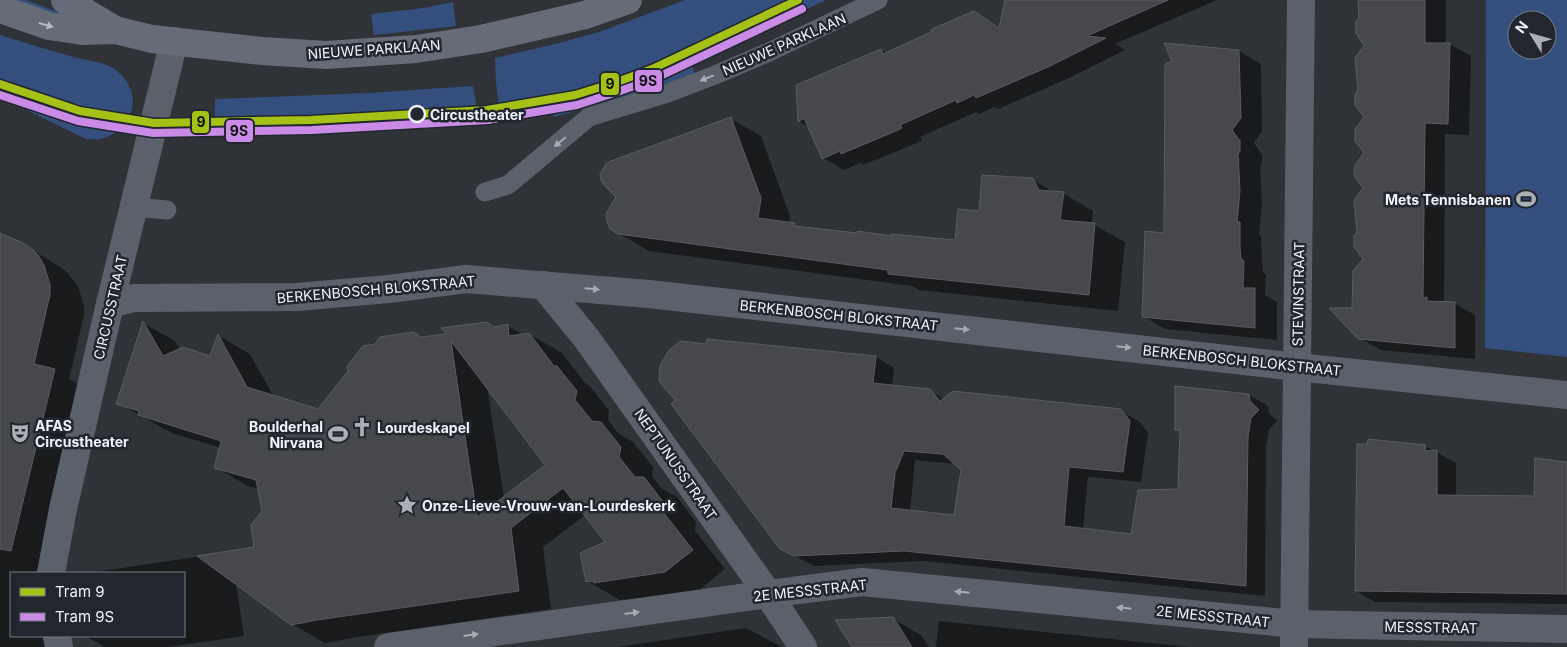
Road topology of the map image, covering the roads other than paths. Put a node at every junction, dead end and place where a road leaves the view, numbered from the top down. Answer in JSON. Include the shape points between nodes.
{"nodes":[{"id":1,"x":65,"y":0,"type":"edge"},
{"id":2,"x":628,"y":0,"type":"edge"},
{"id":3,"x":878,"y":0,"type":"edge"},
{"id":4,"x":1301,"y":0,"type":"edge"},
{"id":5,"x":0,"y":9,"type":"edge"},
{"id":6,"x":115,"y":30,"type":"junction"},
{"id":7,"x":174,"y":41,"type":"junction"},
{"id":8,"x":485,"y":192,"type":"dead end"},
{"id":9,"x":133,"y":208,"type":"junction"},
{"id":10,"x":167,"y":210,"type":"dead end"},
{"id":11,"x":544,"y":285,"type":"junction"},
{"id":12,"x":110,"y":304,"type":"junction"},
{"id":13,"x":1297,"y":367,"type":"junction"},
{"id":14,"x":1567,"y":396,"type":"edge"},
{"id":15,"x":51,"y":572,"type":"edge"},
{"id":16,"x":768,"y":594,"type":"junction"},
{"id":17,"x":1567,"y":630,"type":"edge"},
{"id":18,"x":1294,"y":636,"type":"edge"},
{"id":19,"x":388,"y":647,"type":"edge"},
{"id":20,"x":803,"y":647,"type":"edge"}],
"edges":[{"from":1,"to":6,"type":"main road","name":"NIEUWE PARKLAAN"},
{"from":2,"to":7,"type":"main road","name":"NIEUWE PARKLAAN","via":[[585,15],[491,37],[416,49],[326,55]]},
{"from":3,"to":8,"type":"lane","name":"NIEUWE PARKLAAN","one_way":true,"via":[[715,75],[589,118],[508,185]]},
{"from":4,"to":13,"type":"street","name":"STEVINSTRAAT"},
{"from":5,"to":6,"type":"main road","name":"NIEUWE PARKLAAN","one_way":true,"via":[[49,26],[82,32]]},
{"from":6,"to":7,"type":"main road","name":"NIEUWE PARKLAAN"},
{"from":7,"to":9,"type":"street","name":"CIRCUSSTRAAT"},
{"from":9,"to":10,"type":"lane"},
{"from":9,"to":12,"type":"street","name":"CIRCUSSTRAAT"},
{"from":11,"to":12,"type":"street","name":"BERKENBOSCH BLOKSTRAAT","via":[[466,279],[297,297],[134,298]]},
{"from":11,"to":13,"type":"street","name":"BERKENBOSCH BLOKSTRAAT","one_way":true},
{"from":11,"to":16,"type":"street","name":"NEPTUNUSSTRAAT","via":[[587,339]]},
{"from":12,"to":15,"type":"street","name":"CIRCUSSTRAAT"},
{"from":13,"to":14,"type":"street","name":"BERKENBOSCH BLOKSTRAAT"},
{"from":13,"to":18,"type":"street","name":"STEVINSTRAAT"},
{"from":18,"to":16,"type":"street","name":"2E MESSSTRAAT","one_way":true,"via":[[862,582]]},
{"from":19,"to":16,"type":"street","name":"2E MESSSTRAAT","one_way":true},
{"from":16,"to":20,"type":"street","name":"NEPTUNUSSTRAAT"},
{"from":17,"to":18,"type":"street","name":"MESSSTRAAT"}]}
